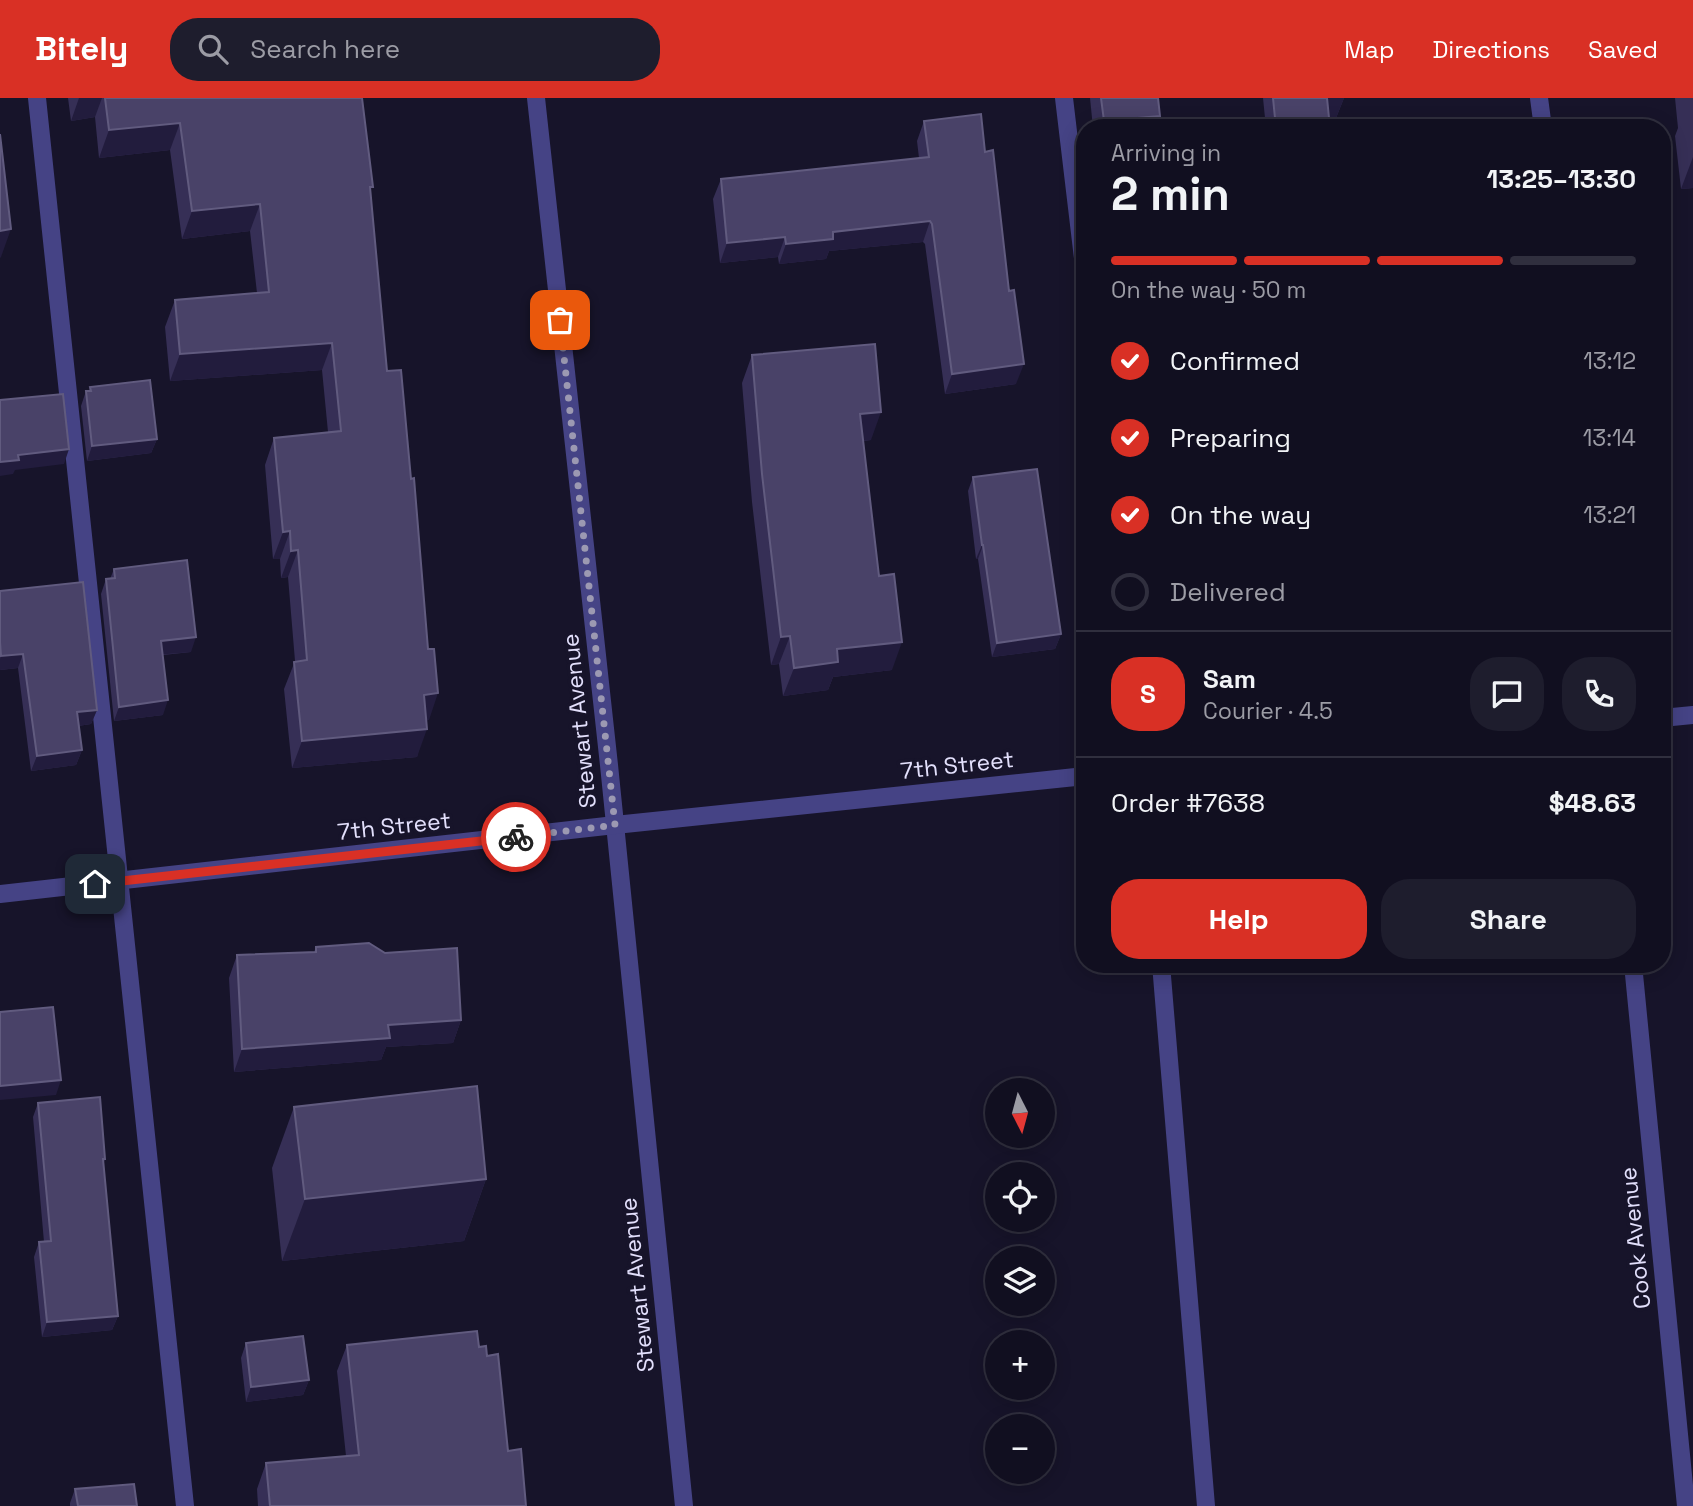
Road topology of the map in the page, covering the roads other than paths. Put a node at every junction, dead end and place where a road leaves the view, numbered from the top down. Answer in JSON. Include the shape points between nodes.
{"nodes":[{"id":1,"x":37,"y":98,"type":"edge"},
{"id":2,"x":536,"y":98,"type":"edge"},
{"id":3,"x":1064,"y":98,"type":"edge"},
{"id":4,"x":1539,"y":98,"type":"edge"},
{"id":5,"x":1542,"y":119,"type":"edge"},
{"id":6,"x":1076,"y":199,"type":"edge"},
{"id":7,"x":1693,"y":715,"type":"edge"},
{"id":8,"x":1671,"y":717,"type":"edge"},
{"id":9,"x":1076,"y":777,"type":"edge"},
{"id":10,"x":615,"y":825,"type":"junction"},
{"id":11,"x":118,"y":881,"type":"junction"},
{"id":12,"x":0,"y":894,"type":"edge"},
{"id":13,"x":1162,"y":973,"type":"edge"},
{"id":14,"x":1634,"y":973,"type":"edge"},
{"id":15,"x":185,"y":1506,"type":"edge"},
{"id":16,"x":684,"y":1506,"type":"edge"},
{"id":17,"x":1206,"y":1506,"type":"edge"},
{"id":18,"x":1686,"y":1506,"type":"edge"}],
"edges":[{"from":1,"to":11,"type":"street"},
{"from":2,"to":10,"type":"street","name":"Stewart Avenue"},
{"from":3,"to":6,"type":"street"},
{"from":4,"to":5,"type":"street"},
{"from":7,"to":8,"type":"street"},
{"from":9,"to":10,"type":"street","name":"7th Street"},
{"from":10,"to":11,"type":"street","name":"7th Street"},
{"from":10,"to":16,"type":"street","name":"Stewart Avenue"},
{"from":11,"to":12,"type":"street","name":"7th Street"},
{"from":11,"to":15,"type":"street"},
{"from":13,"to":17,"type":"street"},
{"from":14,"to":18,"type":"street","name":"Cook Avenue"}]}
